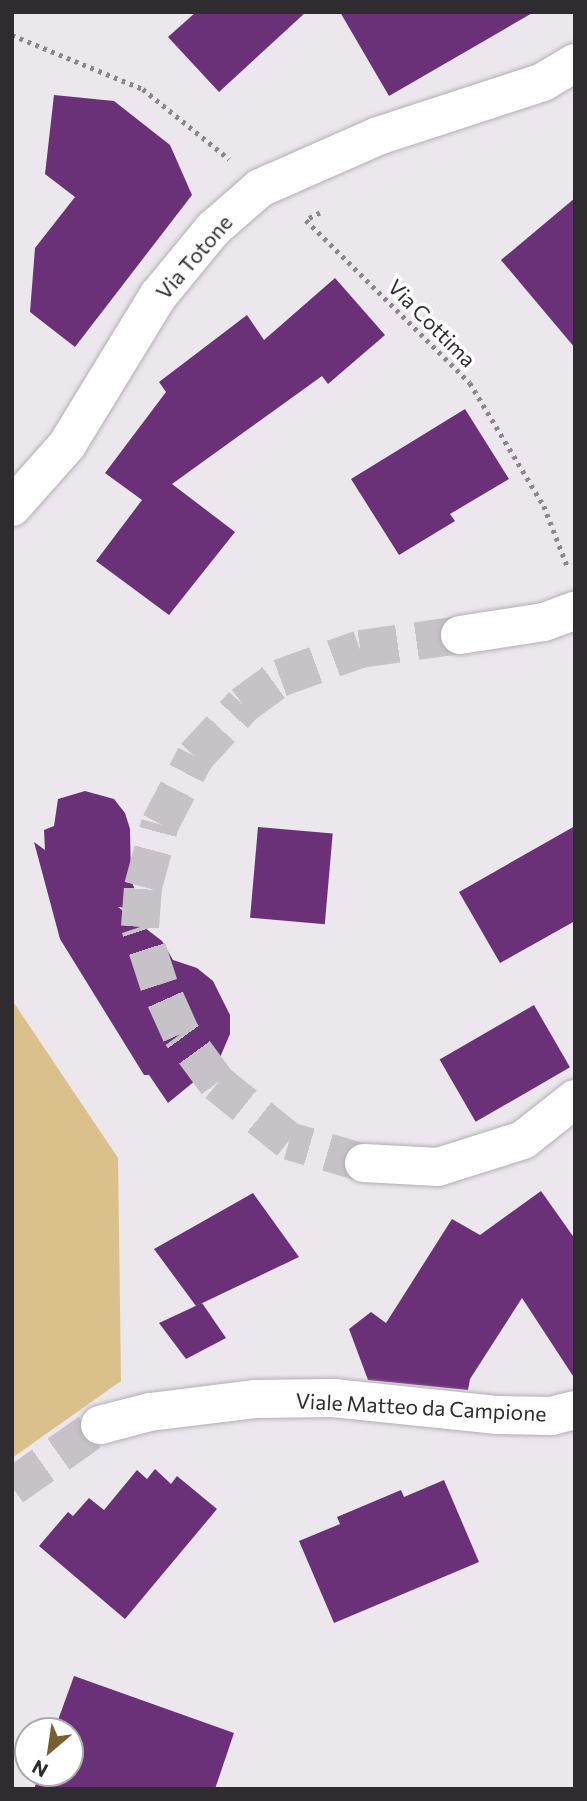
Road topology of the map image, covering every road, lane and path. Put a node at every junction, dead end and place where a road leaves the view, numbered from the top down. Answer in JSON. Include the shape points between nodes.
{"nodes":[{"id":1,"x":12,"y":35,"type":"edge"},
{"id":2,"x":575,"y":63,"type":"edge"},
{"id":3,"x":260,"y":188,"type":"junction"},
{"id":4,"x":330,"y":208,"type":"dead end"},
{"id":5,"x":12,"y":507,"type":"edge"},
{"id":6,"x":574,"y":596,"type":"edge"},
{"id":7,"x":460,"y":635,"type":"tunnel mouth"},
{"id":8,"x":575,"y":1099,"type":"edge"},
{"id":9,"x":364,"y":1163,"type":"tunnel mouth"},
{"id":10,"x":575,"y":1410,"type":"edge"},
{"id":11,"x":100,"y":1425,"type":"tunnel mouth"}],
"edges":[{"from":1,"to":3,"type":"path","via":[[143,89],[211,141]]},
{"from":2,"to":3,"type":"street","name":"Via Totone","via":[[543,82],[378,136]]},
{"from":3,"to":5,"type":"street","name":"Via Totone","via":[[213,229],[158,296],[67,445]]},
{"from":4,"to":6,"type":"path","name":"Via Cottima","via":[[306,220],[470,383],[544,506]]},
{"from":6,"to":7,"type":"street","via":[[544,622]]},
{"from":8,"to":9,"type":"street","via":[[523,1140],[438,1167]]},
{"from":10,"to":11,"type":"street","name":"Viale Matteo da Campione","via":[[551,1416],[498,1415],[333,1398],[276,1399],[150,1412]]}]}
